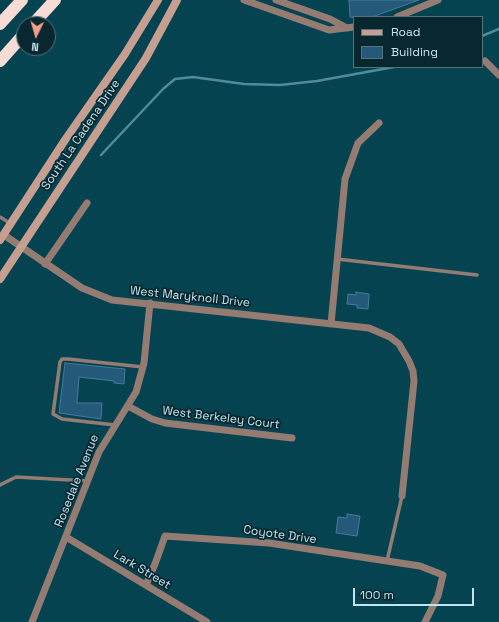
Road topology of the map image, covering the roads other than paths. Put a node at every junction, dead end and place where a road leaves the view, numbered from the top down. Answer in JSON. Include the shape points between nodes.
{"nodes":[{"id":1,"x":22,"y":0,"type":"edge"},
{"id":2,"x":55,"y":0,"type":"edge"},
{"id":3,"x":158,"y":0,"type":"edge"},
{"id":4,"x":177,"y":0,"type":"edge"},
{"id":5,"x":244,"y":0,"type":"edge"},
{"id":6,"x":276,"y":0,"type":"edge"},
{"id":7,"x":438,"y":0,"type":"edge"},
{"id":8,"x":40,"y":16,"type":"edge"},
{"id":9,"x":399,"y":16,"type":"edge"},
{"id":10,"x":0,"y":24,"type":"edge"},
{"id":11,"x":351,"y":28,"type":"edge"},
{"id":12,"x":16,"y":43,"type":"edge"},
{"id":13,"x":0,"y":61,"type":"edge"},
{"id":14,"x":485,"y":61,"type":"dead end"},
{"id":15,"x":499,"y":75,"type":"edge"},
{"id":16,"x":379,"y":123,"type":"dead end"},
{"id":17,"x":87,"y":203,"type":"dead end"},
{"id":18,"x":0,"y":217,"type":"edge"},
{"id":19,"x":10,"y":224,"type":"junction"},
{"id":20,"x":2,"y":238,"type":"edge"},
{"id":21,"x":22,"y":246,"type":"junction"},
{"id":22,"x":337,"y":259,"type":"junction"},
{"id":23,"x":45,"y":264,"type":"junction"},
{"id":24,"x":477,"y":275,"type":"dead end"},
{"id":25,"x":0,"y":279,"type":"edge"},
{"id":26,"x":150,"y":303,"type":"junction"},
{"id":27,"x":331,"y":324,"type":"junction"},
{"id":28,"x":143,"y":367,"type":"junction"},
{"id":29,"x":128,"y":406,"type":"junction"},
{"id":30,"x":115,"y":425,"type":"junction"},
{"id":31,"x":292,"y":438,"type":"dead end"},
{"id":32,"x":88,"y":481,"type":"junction"},
{"id":33,"x":0,"y":485,"type":"edge"},
{"id":34,"x":402,"y":496,"type":"joint"},
{"id":35,"x":66,"y":537,"type":"junction"},
{"id":36,"x":387,"y":561,"type":"junction"},
{"id":37,"x":146,"y":584,"type":"junction"},
{"id":38,"x":32,"y":622,"type":"edge"},
{"id":39,"x":207,"y":622,"type":"edge"},
{"id":40,"x":425,"y":622,"type":"edge"}],
"edges":[{"from":1,"to":10,"type":"highway"},
{"from":2,"to":8,"type":"highway"},
{"from":3,"to":19,"type":"main road","name":"South La Cadena Drive","via":[[125,54]]},
{"from":4,"to":21,"type":"main road","name":"South La Cadena Drive","via":[[142,65]]},
{"from":5,"to":11,"type":"street","via":[[329,30]]},
{"from":6,"to":11,"type":"street"},
{"from":7,"to":9,"type":"street"},
{"from":12,"to":13,"type":"highway"},
{"from":14,"to":15,"type":"street"},
{"from":16,"to":22,"type":"street","via":[[358,142],[345,179]]},
{"from":17,"to":23,"type":"street"},
{"from":18,"to":19,"type":"lane"},
{"from":19,"to":20,"type":"main road","name":"South La Cadena Drive"},
{"from":20,"to":21,"type":"street","name":"West Maryknoll Drive"},
{"from":21,"to":23,"type":"street","name":"West Maryknoll Drive"},
{"from":21,"to":25,"type":"main road","name":"South La Cadena Drive"},
{"from":22,"to":24,"type":"lane"},
{"from":22,"to":27,"type":"street"},
{"from":23,"to":26,"type":"street","name":"West Maryknoll Drive","via":[[82,288],[112,300]]},
{"from":26,"to":27,"type":"street","name":"West Maryknoll Drive"},
{"from":26,"to":28,"type":"street","name":"Rosedale Avenue"},
{"from":27,"to":34,"type":"street","name":"West Maryknoll Drive","via":[[369,328],[390,337],[399,344],[409,361],[414,381]]},
{"from":28,"to":29,"type":"street","name":"Rosedale Avenue","via":[[136,392]]},
{"from":28,"to":30,"type":"lane","via":[[68,358],[60,362],[54,416]]},
{"from":29,"to":30,"type":"street","name":"Rosedale Avenue"},
{"from":29,"to":31,"type":"street","name":"West Berkeley Court","via":[[152,420],[164,423]]},
{"from":30,"to":32,"type":"street","name":"Rosedale Avenue","via":[[99,452]]},
{"from":32,"to":33,"type":"lane","via":[[16,477]]},
{"from":32,"to":35,"type":"street","name":"Rosedale Avenue"},
{"from":34,"to":36,"type":"lane"},
{"from":35,"to":37,"type":"street","name":"Lark Street"},
{"from":35,"to":38,"type":"street","name":"Rosedale Avenue"},
{"from":36,"to":37,"type":"street","name":"Coyote Drive","via":[[245,540],[165,536]]},
{"from":36,"to":40,"type":"street","name":"Coyote Drive","via":[[420,566],[443,575],[438,596]]},
{"from":37,"to":39,"type":"street","name":"Lark Street"}]}
